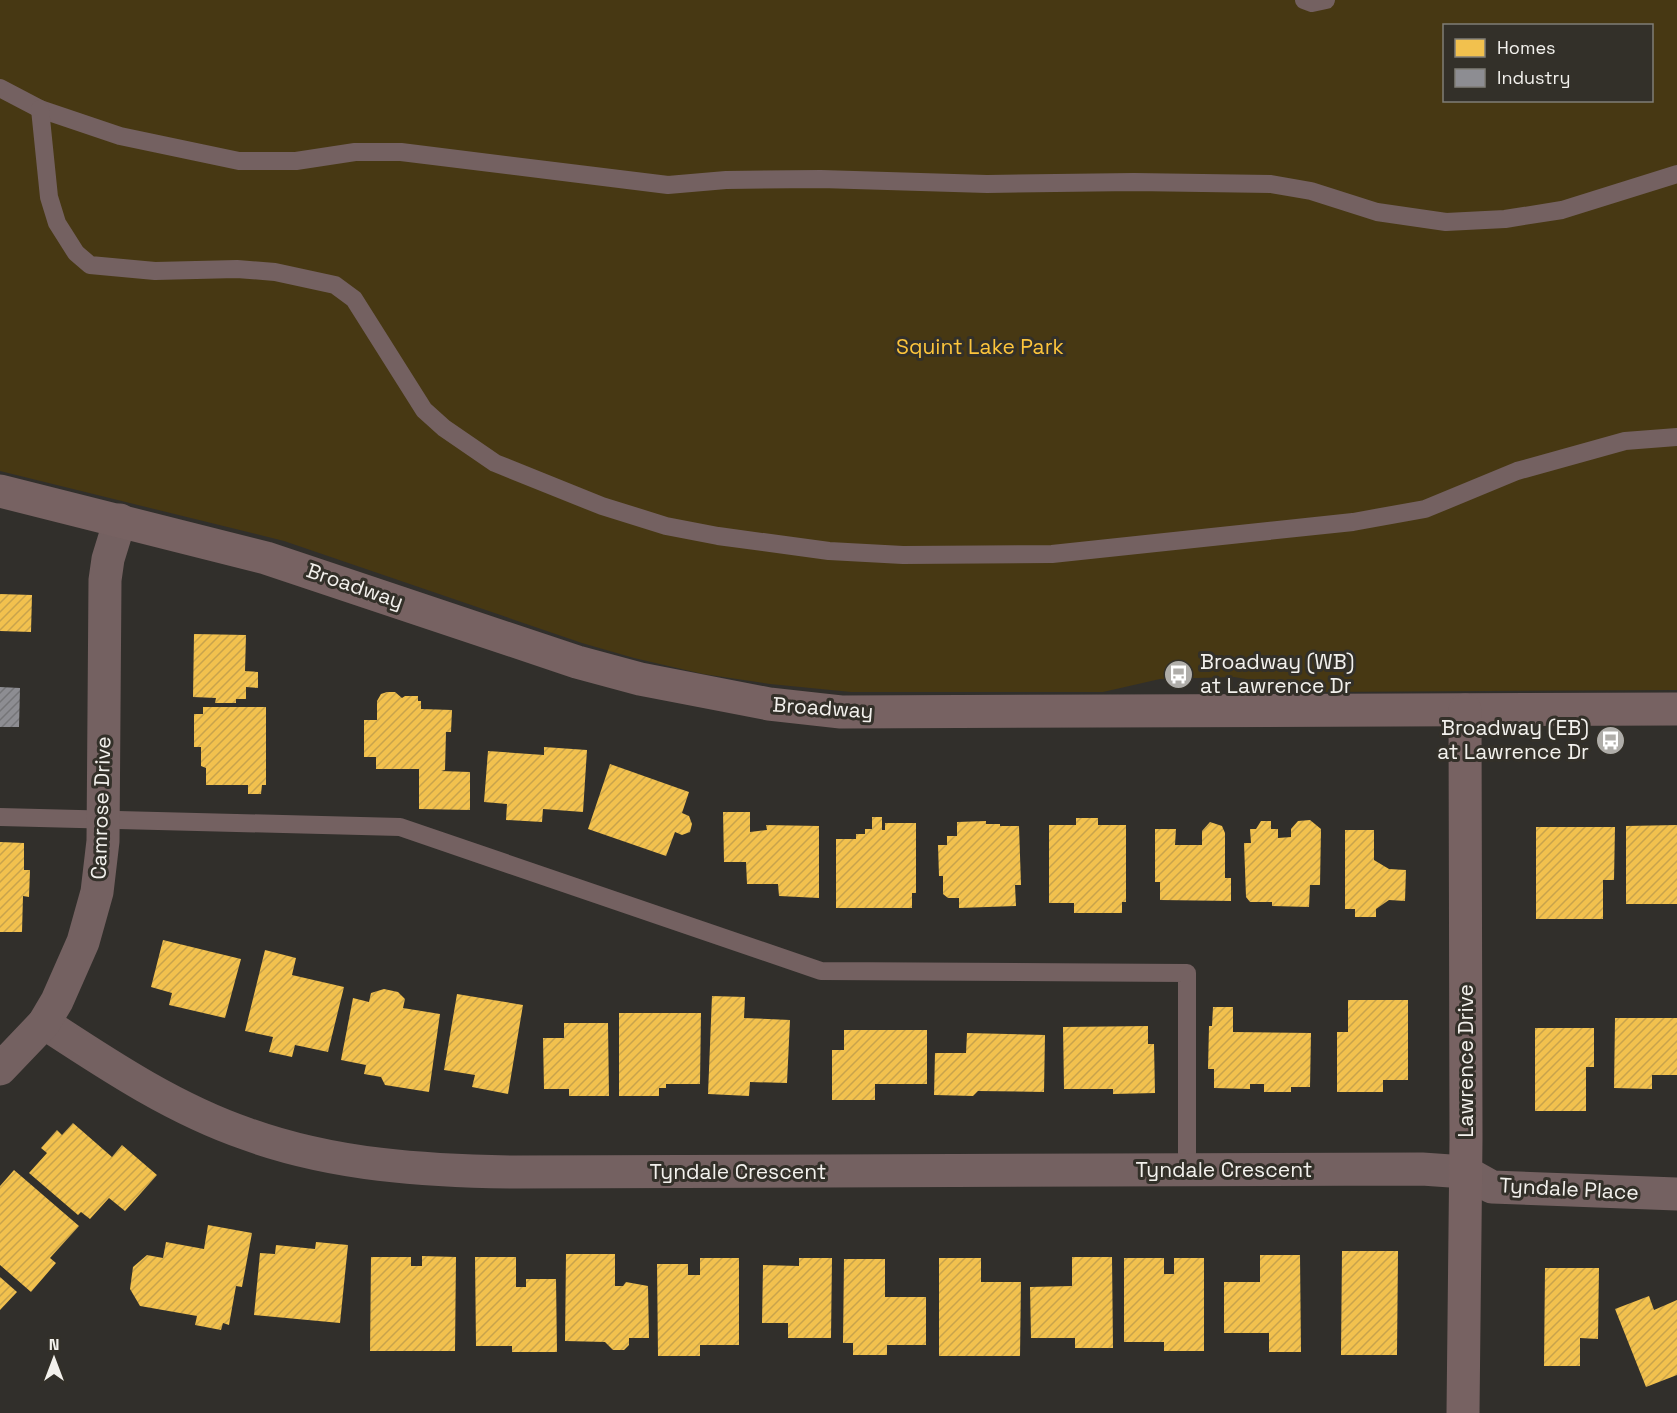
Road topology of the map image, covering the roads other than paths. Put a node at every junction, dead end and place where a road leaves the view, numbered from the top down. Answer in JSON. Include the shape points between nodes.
{"nodes":[{"id":1,"x":1304,"y":0,"type":"edge"},
{"id":2,"x":1326,"y":0,"type":"edge"},
{"id":3,"x":0,"y":88,"type":"edge"},
{"id":4,"x":40,"y":110,"type":"junction"},
{"id":5,"x":1677,"y":174,"type":"edge"},
{"id":6,"x":1677,"y":437,"type":"edge"},
{"id":7,"x":0,"y":491,"type":"edge"},
{"id":8,"x":120,"y":520,"type":"junction"},
{"id":9,"x":1677,"y":709,"type":"edge"},
{"id":10,"x":1465,"y":710,"type":"junction"},
{"id":11,"x":0,"y":817,"type":"edge"},
{"id":12,"x":103,"y":819,"type":"junction"},
{"id":13,"x":44,"y":1023,"type":"junction"},
{"id":14,"x":0,"y":1069,"type":"edge"},
{"id":15,"x":1187,"y":1171,"type":"junction"},
{"id":16,"x":1465,"y":1172,"type":"junction"},
{"id":17,"x":1677,"y":1194,"type":"edge"},
{"id":18,"x":1462,"y":1413,"type":"edge"}],
"edges":[{"from":1,"to":2,"type":"lane"},
{"from":3,"to":4,"type":"lane"},
{"from":4,"to":5,"type":"lane","via":[[120,136],[239,161],[296,161],[355,152],[401,152],[668,185],[809,179],[987,184],[1271,184],[1311,191],[1377,212],[1446,222],[1505,219],[1562,210]]},
{"from":4,"to":6,"type":"lane","via":[[49,197],[57,223],[76,253],[90,265],[155,271],[275,272],[335,285],[354,299],[424,410],[444,428],[495,464],[602,506],[676,528],[839,552],[1052,554],[1353,522],[1425,508],[1517,471],[1625,441]]},
{"from":7,"to":8,"type":"street","name":"Broadway"},
{"from":8,"to":10,"type":"street","name":"Broadway","via":[[321,574],[577,662],[700,692],[769,704],[841,712]]},
{"from":8,"to":12,"type":"street","name":"Camrose Drive","via":[[105,580]]},
{"from":9,"to":10,"type":"street","name":"Broadway"},
{"from":10,"to":16,"type":"street","name":"Lawrence Drive"},
{"from":11,"to":12,"type":"lane"},
{"from":12,"to":13,"type":"street","name":"Camrose Drive","via":[[101,869],[92,913],[72,969]]},
{"from":12,"to":15,"type":"lane","via":[[400,827],[821,971],[1187,973]]},
{"from":13,"to":14,"type":"street","name":"Camrose Drive"},
{"from":13,"to":15,"type":"street","name":"Tyndale Crescent","via":[[143,1086],[246,1134],[338,1158],[396,1168],[516,1172]]},
{"from":15,"to":16,"type":"street","name":"Tyndale Crescent"},
{"from":16,"to":17,"type":"street","name":"Tyndale Place","via":[[1492,1186]]},
{"from":16,"to":18,"type":"street","name":"Lawrence Drive"}]}
